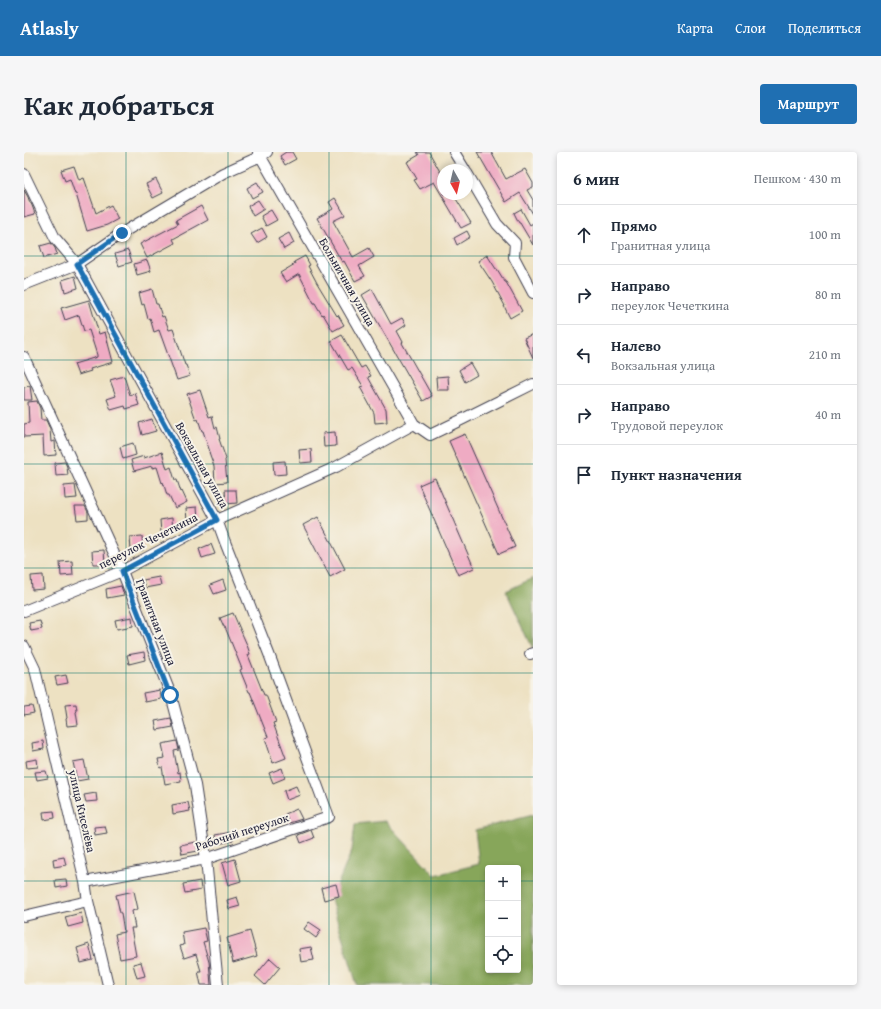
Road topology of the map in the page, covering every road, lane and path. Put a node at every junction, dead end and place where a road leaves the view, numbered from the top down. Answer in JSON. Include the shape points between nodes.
{"nodes":[{"id":1,"x":454,"y":152,"type":"edge"},
{"id":2,"x":262,"y":153,"type":"edge"},
{"id":3,"x":461,"y":164,"type":"edge"},
{"id":4,"x":24,"y":174,"type":"edge"},
{"id":5,"x":473,"y":183,"type":"edge"},
{"id":6,"x":77,"y":264,"type":"junction"},
{"id":7,"x":24,"y":285,"type":"edge"},
{"id":8,"x":533,"y":293,"type":"edge"},
{"id":9,"x":24,"y":357,"type":"edge"},
{"id":10,"x":533,"y":384,"type":"edge"},
{"id":11,"x":414,"y":424,"type":"junction"},
{"id":12,"x":217,"y":520,"type":"junction"},
{"id":13,"x":122,"y":571,"type":"junction"},
{"id":14,"x":24,"y":611,"type":"edge"},
{"id":15,"x":24,"y":646,"type":"edge"},
{"id":16,"x":327,"y":811,"type":"joint"},
{"id":17,"x":206,"y":859,"type":"junction"},
{"id":18,"x":85,"y":882,"type":"junction"},
{"id":19,"x":88,"y":901,"type":"junction"},
{"id":20,"x":24,"y":916,"type":"edge"},
{"id":21,"x":108,"y":985,"type":"edge"},
{"id":22,"x":218,"y":985,"type":"edge"}],
"edges":[{"from":1,"to":3,"type":"street"},
{"from":2,"to":6,"type":"street","via":[[122,233]]},
{"from":2,"to":11,"type":"street","name":"Больничная улица"},
{"from":4,"to":6,"type":"street","name":"Вокзальная улица","via":[[55,238]]},
{"from":5,"to":8,"type":"street","via":[[497,224],[515,243],[514,256]]},
{"from":6,"to":7,"type":"street"},
{"from":6,"to":12,"type":"street","name":"Вокзальная улица"},
{"from":9,"to":13,"type":"street","name":"Гранитная улица"},
{"from":10,"to":11,"type":"street","via":[[430,435]]},
{"from":11,"to":12,"type":"street","name":"переулок Чечеткина","via":[[336,467]]},
{"from":12,"to":13,"type":"street","name":"переулок Чечеткина"},
{"from":12,"to":16,"type":"street","name":"Вокзальная улица"},
{"from":13,"to":14,"type":"street","name":"переулок Чечеткина"},
{"from":13,"to":17,"type":"street","name":"Гранитная улица","via":[[170,695],[195,785]]},
{"from":15,"to":18,"type":"street","name":"улица Киселёва","via":[[35,669]]},
{"from":16,"to":17,"type":"street","name":"Рабочий переулок","via":[[329,817]]},
{"from":17,"to":18,"type":"street","name":"Рабочий переулок"},
{"from":17,"to":22,"type":"street","name":"Гранитная улица"},
{"from":18,"to":19,"type":"street","name":"улица Киселёва"},
{"from":19,"to":20,"type":"street"},
{"from":19,"to":21,"type":"street","name":"улица Киселёва"}]}
